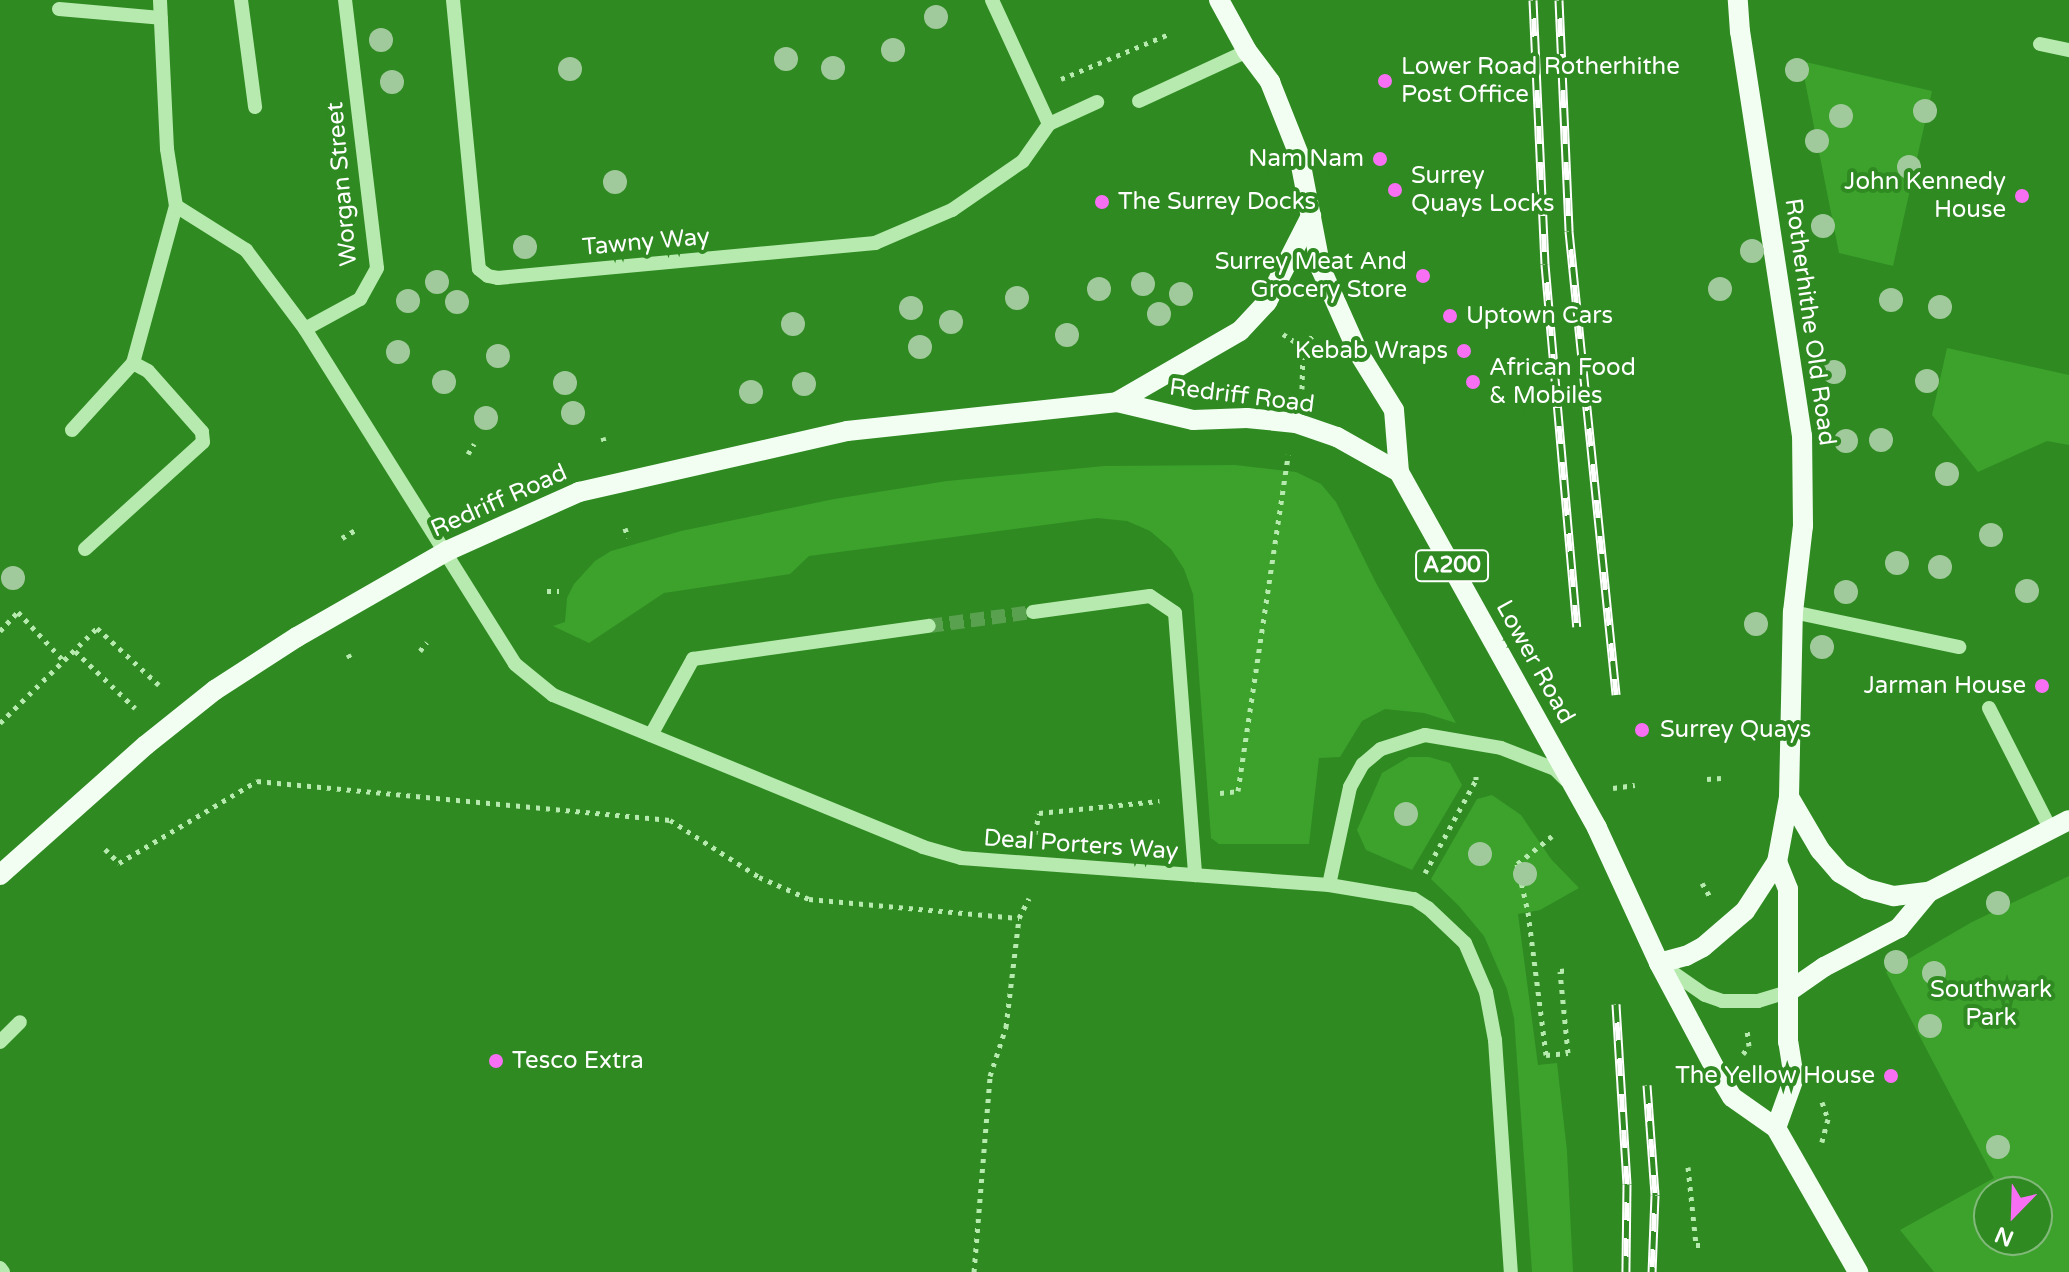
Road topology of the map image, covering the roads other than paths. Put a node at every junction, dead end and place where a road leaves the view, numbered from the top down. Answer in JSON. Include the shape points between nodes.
{"nodes":[{"id":1,"x":160,"y":0,"type":"edge"},
{"id":2,"x":241,"y":0,"type":"edge"},
{"id":3,"x":345,"y":0,"type":"edge"},
{"id":4,"x":453,"y":0,"type":"edge"},
{"id":5,"x":992,"y":0,"type":"edge"},
{"id":6,"x":1219,"y":0,"type":"edge"},
{"id":7,"x":1738,"y":0,"type":"edge"},
{"id":8,"x":59,"y":9,"type":"dead end"},
{"id":9,"x":161,"y":18,"type":"junction"},
{"id":10,"x":2040,"y":44,"type":"dead end"},
{"id":11,"x":2069,"y":50,"type":"edge"},
{"id":12,"x":1247,"y":51,"type":"junction"},
{"id":13,"x":1139,"y":101,"type":"dead end"},
{"id":14,"x":1097,"y":102,"type":"dead end"},
{"id":15,"x":255,"y":107,"type":"dead end"},
{"id":16,"x":1049,"y":124,"type":"junction"},
{"id":17,"x":176,"y":206,"type":"junction"},
{"id":18,"x":1311,"y":216,"type":"junction"},
{"id":19,"x":305,"y":329,"type":"junction"},
{"id":20,"x":133,"y":363,"type":"junction"},
{"id":21,"x":1117,"y":402,"type":"junction"},
{"id":22,"x":72,"y":430,"type":"dead end"},
{"id":23,"x":1399,"y":472,"type":"junction"},
{"id":24,"x":85,"y":549,"type":"dead end"},
{"id":25,"x":447,"y":551,"type":"junction"},
{"id":26,"x":1033,"y":612,"type":"tunnel mouth"},
{"id":27,"x":1793,"y":612,"type":"junction"},
{"id":28,"x":929,"y":626,"type":"tunnel mouth"},
{"id":29,"x":1959,"y":647,"type":"dead end"},
{"id":30,"x":1989,"y":708,"type":"dead end"},
{"id":31,"x":651,"y":735,"type":"junction"},
{"id":32,"x":1575,"y":790,"type":"junction"},
{"id":33,"x":1789,"y":797,"type":"junction"},
{"id":34,"x":2060,"y":825,"type":"edge"},
{"id":35,"x":1777,"y":862,"type":"junction"},
{"id":36,"x":0,"y":875,"type":"edge"},
{"id":37,"x":1195,"y":875,"type":"junction"},
{"id":38,"x":1329,"y":885,"type":"junction"},
{"id":39,"x":1929,"y":892,"type":"junction"},
{"id":40,"x":1659,"y":963,"type":"junction"},
{"id":41,"x":1788,"y":992,"type":"junction"},
{"id":42,"x":20,"y":1022,"type":"dead end"},
{"id":43,"x":0,"y":1042,"type":"edge"},
{"id":44,"x":1776,"y":1128,"type":"junction"},
{"id":45,"x":1511,"y":1272,"type":"edge"},
{"id":46,"x":1858,"y":1272,"type":"edge"}],
"edges":[{"from":1,"to":9,"type":"street"},
{"from":2,"to":15,"type":"street"},
{"from":3,"to":19,"type":"street","name":"Worgan Street","via":[[377,268],[360,299]]},
{"from":4,"to":16,"type":"street","name":"Tawny Way","via":[[479,269],[488,276],[875,243],[952,210],[1023,161]]},
{"from":5,"to":16,"type":"street"},
{"from":6,"to":12,"type":"main road","name":"Lower Road","number":"A200"},
{"from":7,"to":27,"type":"main road","name":"Rotherhithe Old Road","via":[[1802,436],[1803,526]]},
{"from":8,"to":9,"type":"street"},
{"from":9,"to":17,"type":"street","via":[[167,149]]},
{"from":10,"to":11,"type":"street"},
{"from":12,"to":13,"type":"street"},
{"from":12,"to":18,"type":"main road","name":"Lower Road","number":"A200","via":[[1270,82],[1299,155]]},
{"from":14,"to":16,"type":"street"},
{"from":17,"to":19,"type":"street","via":[[246,250]]},
{"from":17,"to":20,"type":"street"},
{"from":18,"to":21,"type":"main road","name":"Redriff Road","via":[[1285,273],[1257,315],[1232,338]]},
{"from":18,"to":23,"type":"main road","name":"Lower Road","number":"A200","via":[[1321,269],[1358,352],[1394,410]]},
{"from":19,"to":25,"type":"street"},
{"from":20,"to":22,"type":"street"},
{"from":20,"to":24,"type":"street","via":[[148,371],[202,432],[203,442]]},
{"from":21,"to":23,"type":"main road","name":"Redriff Road","via":[[1193,420],[1296,423],[1337,437]]},
{"from":21,"to":25,"type":"main road","name":"Redriff Road","via":[[847,431],[748,453],[579,492]]},
{"from":23,"to":32,"type":"main road","name":"Lower Road","number":"A200"},
{"from":25,"to":31,"type":"street","name":"Deal Porters Way","via":[[515,664],[553,695]]},
{"from":25,"to":36,"type":"main road","name":"Redriff Road","bridge":true,"via":[[227,682],[146,745]]},
{"from":26,"to":37,"type":"street","via":[[1150,596],[1175,613]]},
{"from":27,"to":29,"type":"street"},
{"from":27,"to":33,"type":"main road","name":"Rotherhithe Old Road"},
{"from":28,"to":31,"type":"street","via":[[693,659]]},
{"from":30,"to":34,"type":"street"},
{"from":31,"to":37,"type":"street","name":"Deal Porters Way","via":[[961,858]]},
{"from":32,"to":38,"type":"street","via":[[1555,769],[1501,748],[1425,735],[1404,739],[1363,764],[1350,787]]},
{"from":32,"to":40,"type":"main road","name":"Lower Road","number":"A200"},
{"from":33,"to":35,"type":"main road","name":"Rotherhithe Old Road"},
{"from":33,"to":39,"type":"main road","via":[[1840,873],[1867,889],[1894,896]]},
{"from":34,"to":39,"type":"main road"},
{"from":35,"to":40,"type":"main road","name":"Rotherhithe Old Road","via":[[1736,919],[1686,956]]},
{"from":35,"to":41,"type":"main road","name":"Rotherhithe Old Road","via":[[1788,889]]},
{"from":37,"to":38,"type":"street","name":"Deal Porters Way"},
{"from":38,"to":45,"type":"street","name":"Deal Porters Way","via":[[1414,899],[1465,943],[1478,967],[1495,1040]]},
{"from":39,"to":41,"type":"main road","via":[[1899,928]]},
{"from":40,"to":41,"type":"street","via":[[1722,1001],[1773,999]]},
{"from":40,"to":44,"type":"main road","name":"Lower Road","number":"A200","via":[[1732,1097]]},
{"from":41,"to":44,"type":"main road","name":"Rotherhithe Old Road","via":[[1794,1078]]},
{"from":42,"to":43,"type":"street"},
{"from":44,"to":46,"type":"main road","name":"Lower Road","number":"A200"}]}
